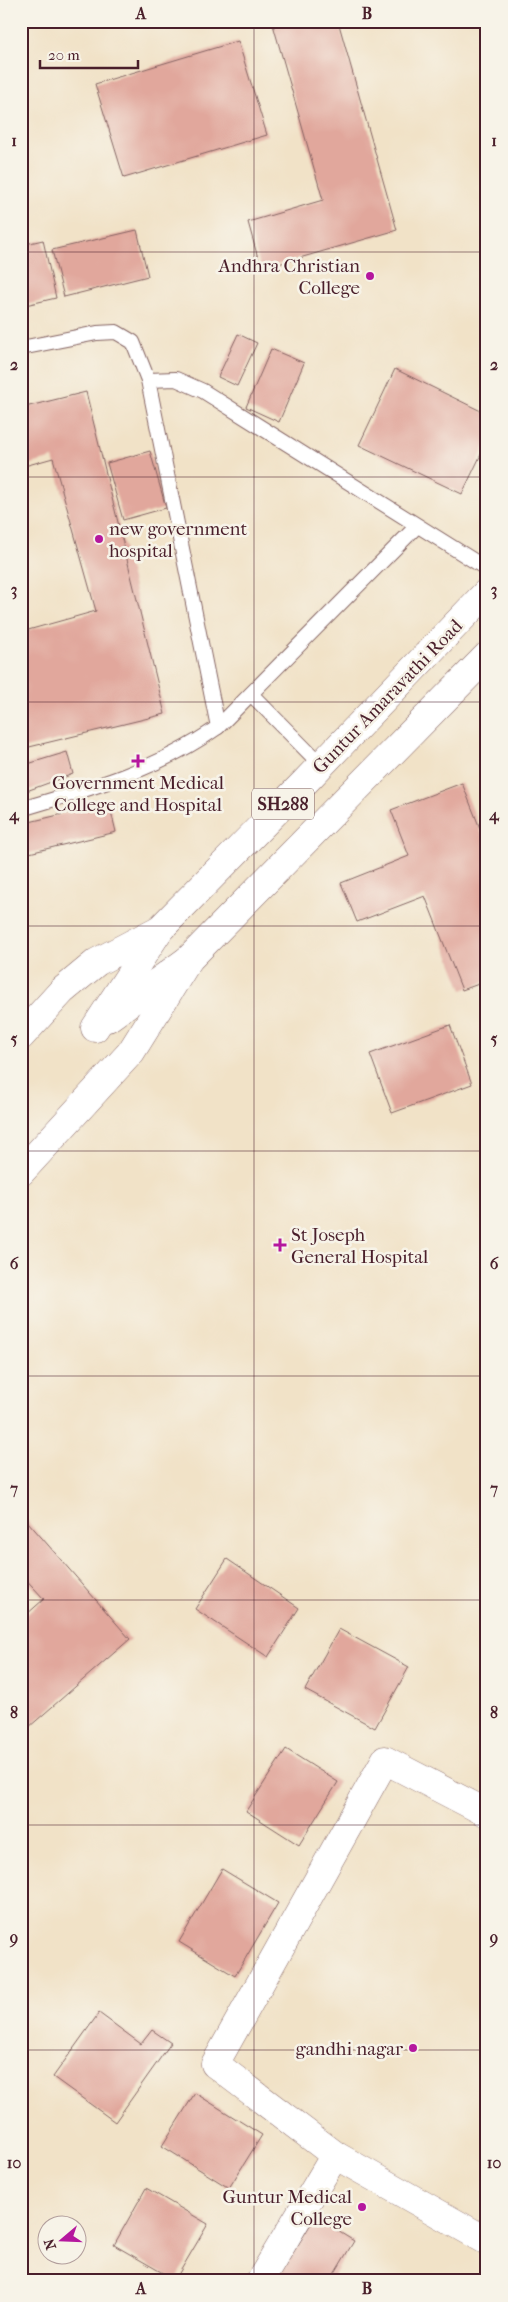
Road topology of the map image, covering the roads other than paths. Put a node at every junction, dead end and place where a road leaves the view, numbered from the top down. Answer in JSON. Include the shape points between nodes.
{"nodes":[{"id":1,"x":21,"y":348,"type":"edge"},
{"id":2,"x":148,"y":380,"type":"junction"},
{"id":3,"x":417,"y":526,"type":"junction"},
{"id":4,"x":487,"y":569,"type":"edge"},
{"id":5,"x":487,"y":592,"type":"edge"},
{"id":6,"x":487,"y":656,"type":"edge"},
{"id":7,"x":251,"y":694,"type":"junction"},
{"id":8,"x":218,"y":727,"type":"junction"},
{"id":9,"x":322,"y":765,"type":"junction"},
{"id":10,"x":21,"y":809,"type":"edge"},
{"id":11,"x":160,"y":929,"type":"junction"},
{"id":12,"x":189,"y":959,"type":"junction"},
{"id":13,"x":21,"y":1036,"type":"edge"},
{"id":14,"x":21,"y":1172,"type":"edge"},
{"id":15,"x":487,"y":1813,"type":"edge"},
{"id":16,"x":335,"y":2155,"type":"junction"},
{"id":17,"x":487,"y":2241,"type":"edge"},
{"id":18,"x":260,"y":2281,"type":"edge"}],
"edges":[{"from":1,"to":2,"type":"lane","via":[[116,332],[133,342]]},
{"from":2,"to":3,"type":"lane","via":[[176,379],[203,391]]},
{"from":2,"to":8,"type":"lane"},
{"from":3,"to":4,"type":"lane"},
{"from":3,"to":7,"type":"lane"},
{"from":5,"to":9,"type":"street","name":"Guntur Amaravathi Road","number":"SH288"},
{"from":6,"to":12,"type":"street","name":"Guntur Amaravathi Road","number":"SH288"},
{"from":7,"to":8,"type":"lane"},
{"from":7,"to":9,"type":"lane"},
{"from":8,"to":10,"type":"lane","via":[[194,744],[107,784]]},
{"from":9,"to":11,"type":"street","name":"Guntur Amaravathi Road","number":"SH288"},
{"from":11,"to":12,"type":"street","name":"Guntur Amaravathi Road","number":"SH288","via":[[95,1028]]},
{"from":11,"to":13,"type":"street","via":[[97,962],[62,991]]},
{"from":12,"to":14,"type":"street","via":[[131,1052]]},
{"from":15,"to":16,"type":"street","via":[[386,1760],[215,2064]]},
{"from":16,"to":17,"type":"street"},
{"from":16,"to":18,"type":"street"}]}
